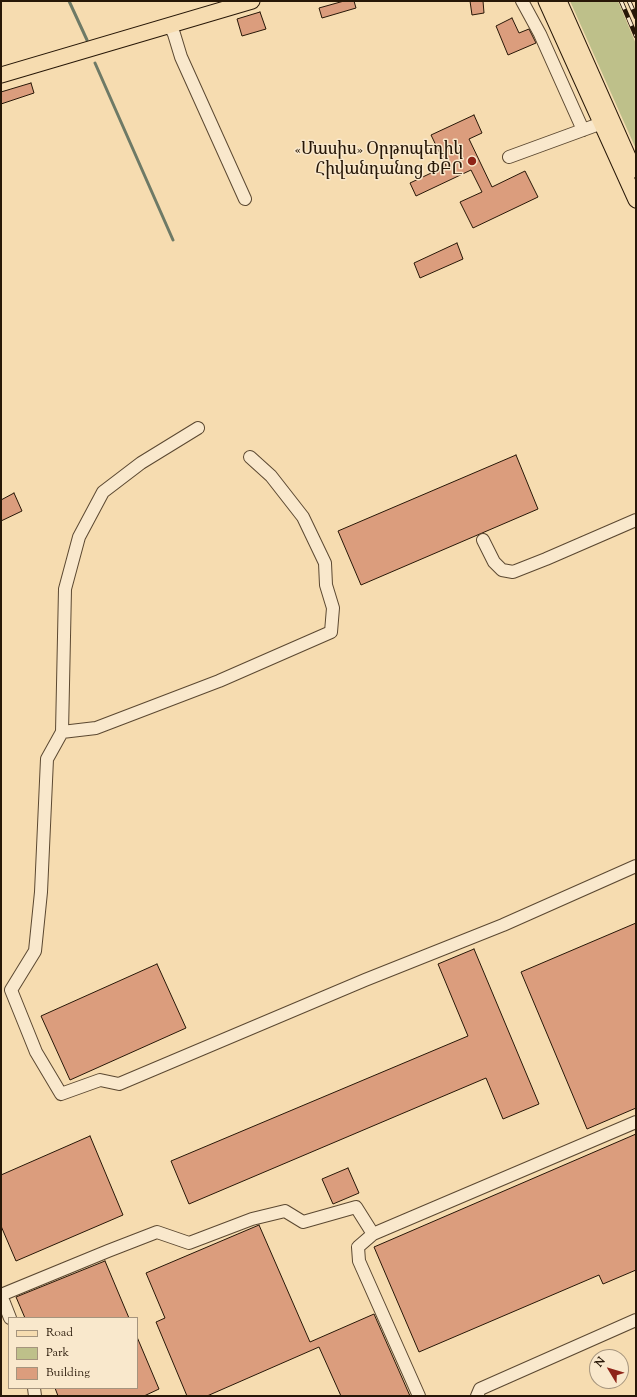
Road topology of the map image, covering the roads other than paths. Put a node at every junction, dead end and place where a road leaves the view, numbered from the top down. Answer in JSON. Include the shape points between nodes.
{"nodes":[{"id":1,"x":252,"y":1,"type":"edge"},
{"id":2,"x":522,"y":1,"type":"edge"},
{"id":3,"x":546,"y":1,"type":"edge"},
{"id":4,"x":559,"y":1,"type":"edge"},
{"id":5,"x":170,"y":26,"type":"junction"},
{"id":6,"x":1,"y":74,"type":"edge"},
{"id":7,"x":602,"y":123,"type":"junction"},
{"id":8,"x":583,"y":130,"type":"junction"},
{"id":9,"x":510,"y":157,"type":"dead end"},
{"id":10,"x":636,"y":175,"type":"edge"},
{"id":11,"x":245,"y":199,"type":"dead end"},
{"id":12,"x":636,"y":200,"type":"edge"},
{"id":13,"x":198,"y":428,"type":"dead end"},
{"id":14,"x":250,"y":457,"type":"dead end"},
{"id":15,"x":636,"y":520,"type":"edge"},
{"id":16,"x":482,"y":540,"type":"dead end"},
{"id":17,"x":62,"y":732,"type":"junction"},
{"id":18,"x":636,"y":866,"type":"edge"},
{"id":19,"x":636,"y":1122,"type":"edge"},
{"id":20,"x":373,"y":1234,"type":"junction"},
{"id":21,"x":1,"y":1295,"type":"edge"},
{"id":22,"x":10,"y":1317,"type":"edge"},
{"id":23,"x":636,"y":1320,"type":"edge"},
{"id":24,"x":419,"y":1396,"type":"edge"},
{"id":25,"x":477,"y":1396,"type":"edge"}],
"edges":[{"from":1,"to":5,"type":"main road"},
{"from":2,"to":8,"type":"lane","via":[[540,34]]},
{"from":3,"to":7,"type":"main road"},
{"from":4,"to":10,"type":"main road"},
{"from":5,"to":6,"type":"main road"},
{"from":5,"to":11,"type":"lane","via":[[181,57]]},
{"from":7,"to":8,"type":"lane"},
{"from":7,"to":12,"type":"main road"},
{"from":8,"to":9,"type":"lane"},
{"from":13,"to":17,"type":"lane","via":[[141,463],[103,492],[79,537],[65,589]]},
{"from":14,"to":17,"type":"lane","via":[[271,476],[303,517],[325,563],[326,584],[333,608],[331,632],[219,682],[96,728]]},
{"from":15,"to":16,"type":"lane","via":[[513,572],[502,570],[494,562]]},
{"from":17,"to":18,"type":"lane","via":[[47,759],[41,892],[35,951],[10,990],[36,1052],[61,1094],[100,1080],[119,1084],[503,925]]},
{"from":19,"to":20,"type":"lane"},
{"from":20,"to":21,"type":"lane","via":[[356,1207],[303,1222],[284,1211],[252,1219],[189,1242],[157,1232]]},
{"from":20,"to":24,"type":"lane","via":[[358,1247],[359,1261]]},
{"from":21,"to":22,"type":"lane"},
{"from":23,"to":25,"type":"lane","via":[[480,1390]]}]}
